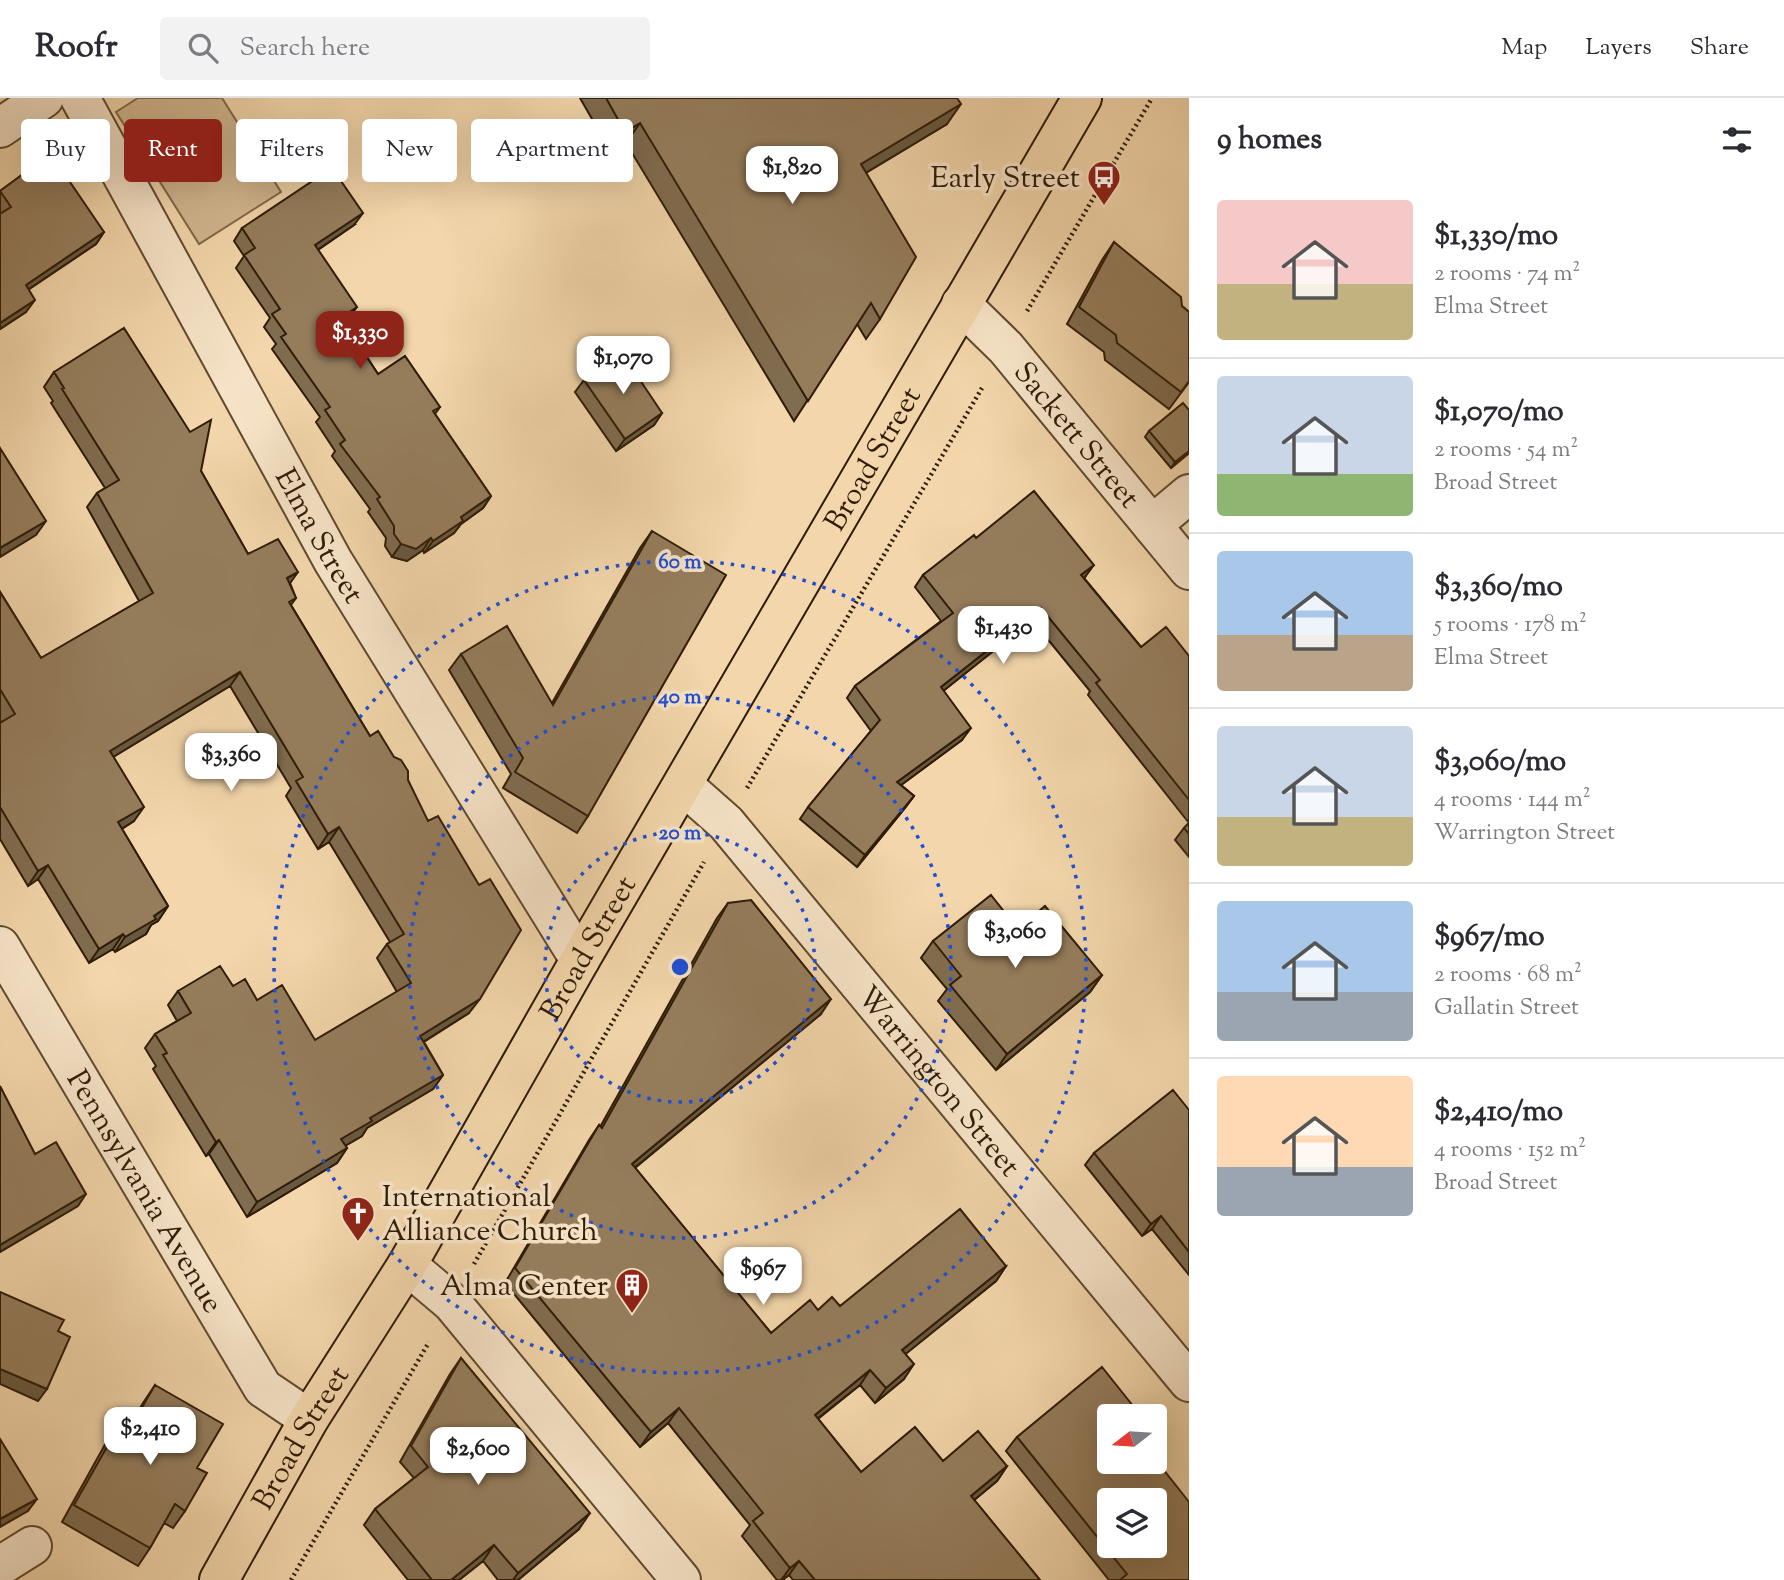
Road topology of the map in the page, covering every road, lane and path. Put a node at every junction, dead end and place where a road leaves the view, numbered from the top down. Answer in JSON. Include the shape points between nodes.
{"nodes":[{"id":1,"x":44,"y":98,"type":"edge"},
{"id":2,"x":79,"y":98,"type":"edge"},
{"id":3,"x":1082,"y":98,"type":"edge"},
{"id":4,"x":0,"y":128,"type":"edge"},
{"id":5,"x":961,"y":304,"type":"junction"},
{"id":6,"x":1189,"y":494,"type":"edge"},
{"id":7,"x":1152,"y":525,"type":"junction"},
{"id":8,"x":1189,"y":570,"type":"edge"},
{"id":9,"x":683,"y":785,"type":"junction"},
{"id":10,"x":0,"y":946,"type":"edge"},
{"id":11,"x":580,"y":960,"type":"junction"},
{"id":12,"x":407,"y":1265,"type":"junction"},
{"id":13,"x":1189,"y":1382,"type":"edge"},
{"id":14,"x":309,"y":1419,"type":"junction"},
{"id":15,"x":32,"y":1546,"type":"dead end"},
{"id":16,"x":0,"y":1566,"type":"edge"},
{"id":17,"x":219,"y":1580,"type":"edge"},
{"id":18,"x":681,"y":1580,"type":"edge"}],
"edges":[{"from":1,"to":4,"type":"street"},
{"from":2,"to":11,"type":"street","name":"Elma Street","via":[[333,561]]},
{"from":3,"to":5,"type":"main road","name":"Broad Street"},
{"from":5,"to":7,"type":"street","name":"Sackett Street","via":[[1006,348]]},
{"from":5,"to":9,"type":"main road","name":"Broad Street"},
{"from":6,"to":7,"type":"street"},
{"from":7,"to":8,"type":"street","name":"Sackett Street"},
{"from":9,"to":11,"type":"main road","name":"Broad Street"},
{"from":9,"to":13,"type":"street","name":"Warrington Street","via":[[726,823]]},
{"from":10,"to":14,"type":"street","name":"Pennsylvania Avenue","via":[[263,1388]]},
{"from":11,"to":12,"type":"main road","name":"Broad Street"},
{"from":12,"to":14,"type":"main road","name":"Broad Street"},
{"from":12,"to":18,"type":"street","via":[[452,1303]]},
{"from":14,"to":17,"type":"main road","name":"Broad Street"},
{"from":15,"to":16,"type":"street"}]}
